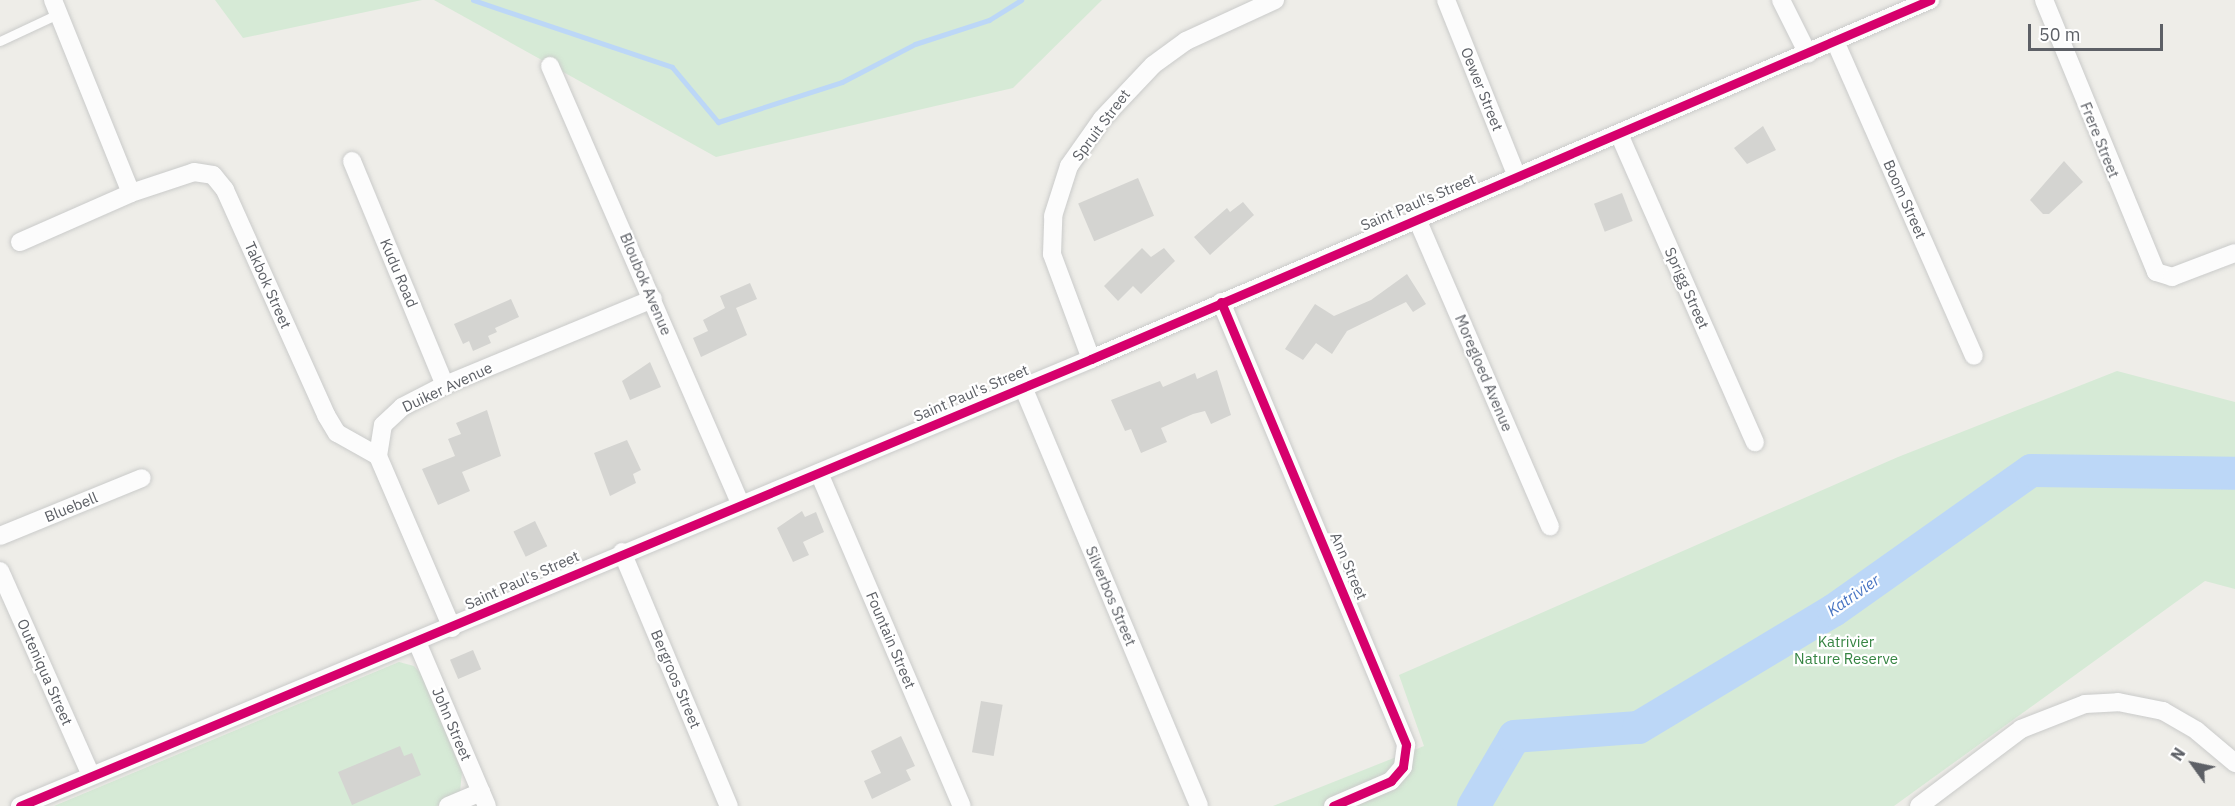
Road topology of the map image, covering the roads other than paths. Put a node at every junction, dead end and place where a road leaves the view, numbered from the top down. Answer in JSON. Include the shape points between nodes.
{"nodes":[{"id":1,"x":1275,"y":0,"type":"edge"},
{"id":2,"x":1446,"y":0,"type":"edge"},
{"id":3,"x":1781,"y":0,"type":"edge"},
{"id":4,"x":1930,"y":0,"type":"edge"},
{"id":5,"x":2044,"y":0,"type":"edge"},
{"id":6,"x":56,"y":7,"type":"edge"},
{"id":7,"x":0,"y":40,"type":"edge"},
{"id":8,"x":1835,"y":41,"type":"junction"},
{"id":9,"x":1808,"y":54,"type":"junction"},
{"id":10,"x":550,"y":66,"type":"dead end"},
{"id":11,"x":1619,"y":134,"type":"junction"},
{"id":12,"x":352,"y":161,"type":"dead end"},
{"id":13,"x":1518,"y":177,"type":"junction"},
{"id":14,"x":131,"y":193,"type":"junction"},
{"id":15,"x":1417,"y":219,"type":"junction"},
{"id":16,"x":20,"y":243,"type":"dead end"},
{"id":17,"x":2235,"y":253,"type":"edge"},
{"id":18,"x":653,"y":299,"type":"junction"},
{"id":19,"x":1221,"y":302,"type":"junction"},
{"id":20,"x":1974,"y":356,"type":"dead end"},
{"id":21,"x":1091,"y":359,"type":"junction"},
{"id":22,"x":445,"y":385,"type":"junction"},
{"id":23,"x":1023,"y":387,"type":"junction"},
{"id":24,"x":1755,"y":441,"type":"dead end"},
{"id":25,"x":378,"y":456,"type":"junction"},
{"id":26,"x":819,"y":473,"type":"junction"},
{"id":27,"x":142,"y":478,"type":"dead end"},
{"id":28,"x":740,"y":503,"type":"junction"},
{"id":29,"x":1550,"y":526,"type":"dead end"},
{"id":30,"x":0,"y":536,"type":"edge"},
{"id":31,"x":622,"y":552,"type":"junction"},
{"id":32,"x":0,"y":571,"type":"edge"},
{"id":33,"x":452,"y":628,"type":"junction"},
{"id":34,"x":417,"y":642,"type":"junction"},
{"id":35,"x":2235,"y":763,"type":"edge"},
{"id":36,"x":90,"y":773,"type":"junction"},
{"id":37,"x":484,"y":799,"type":"edge"},
{"id":38,"x":20,"y":806,"type":"edge"},
{"id":39,"x":448,"y":806,"type":"edge"},
{"id":40,"x":729,"y":806,"type":"edge"},
{"id":41,"x":962,"y":806,"type":"edge"},
{"id":42,"x":1199,"y":806,"type":"edge"},
{"id":43,"x":1333,"y":806,"type":"edge"},
{"id":44,"x":1920,"y":806,"type":"edge"}],
"edges":[{"from":1,"to":21,"type":"street","name":"Spruit Street","via":[[1186,41],[1153,65],[1102,119],[1070,166],[1053,216],[1052,254]]},
{"from":2,"to":13,"type":"street","name":"Oewer Street"},
{"from":3,"to":9,"type":"street"},
{"from":4,"to":8,"type":"street","name":"Saint Paul's Street"},
{"from":5,"to":17,"type":"street","name":"Frere Street","via":[[2150,263],[2162,276],[2187,273]]},
{"from":6,"to":7,"type":"lane"},
{"from":6,"to":14,"type":"street"},
{"from":8,"to":9,"type":"street","name":"Saint Paul's Street"},
{"from":8,"to":20,"type":"street","name":"Boom Street"},
{"from":9,"to":11,"type":"street","name":"Saint Paul's Street"},
{"from":10,"to":18,"type":"street","name":"Bloubok Avenue"},
{"from":11,"to":13,"type":"street","name":"Saint Paul's Street"},
{"from":11,"to":24,"type":"street","name":"Sprigg Street"},
{"from":12,"to":22,"type":"street","name":"Kudu Road"},
{"from":13,"to":15,"type":"street","name":"Saint Paul's Street"},
{"from":14,"to":16,"type":"street","name":"Takbok Street"},
{"from":14,"to":25,"type":"street","name":"Takbok Street","via":[[194,172],[213,175],[225,190],[326,415],[337,433]]},
{"from":15,"to":19,"type":"street","name":"Saint Paul's Street"},
{"from":15,"to":29,"type":"street","name":"Moregloed Avenue"},
{"from":18,"to":22,"type":"street","name":"Duiker Avenue"},
{"from":18,"to":28,"type":"street","name":"Bloubok Avenue"},
{"from":19,"to":21,"type":"street","name":"Saint Paul's Street"},
{"from":19,"to":43,"type":"street","name":"Ann Street","via":[[1406,745],[1403,767],[1391,781]]},
{"from":21,"to":23,"type":"street","name":"Saint Paul's Street"},
{"from":22,"to":25,"type":"street","name":"Duiker Avenue","via":[[389,416],[379,435]]},
{"from":23,"to":26,"type":"street","name":"Saint Paul's Street"},
{"from":23,"to":42,"type":"street","name":"Silverbos Street"},
{"from":25,"to":33,"type":"street"},
{"from":26,"to":28,"type":"street","name":"Saint Paul's Street"},
{"from":26,"to":41,"type":"street","name":"Fountain Street"},
{"from":27,"to":30,"type":"street","name":"Bluebell"},
{"from":28,"to":31,"type":"street","name":"Saint Paul's Street"},
{"from":31,"to":33,"type":"street","name":"Saint Paul's Street"},
{"from":31,"to":40,"type":"street","name":"Bergroos Street"},
{"from":32,"to":36,"type":"street","name":"Outeniqua Street"},
{"from":33,"to":34,"type":"street","name":"Saint Paul's Street"},
{"from":34,"to":36,"type":"street","name":"Saint Paul's Street"},
{"from":34,"to":37,"type":"street","name":"John Street"},
{"from":35,"to":44,"type":"street","via":[[2197,731],[2163,711],[2118,702],[2085,704],[2021,729]]},
{"from":36,"to":38,"type":"street","name":"Saint Paul's Street"},
{"from":37,"to":39,"type":"street"}]}
